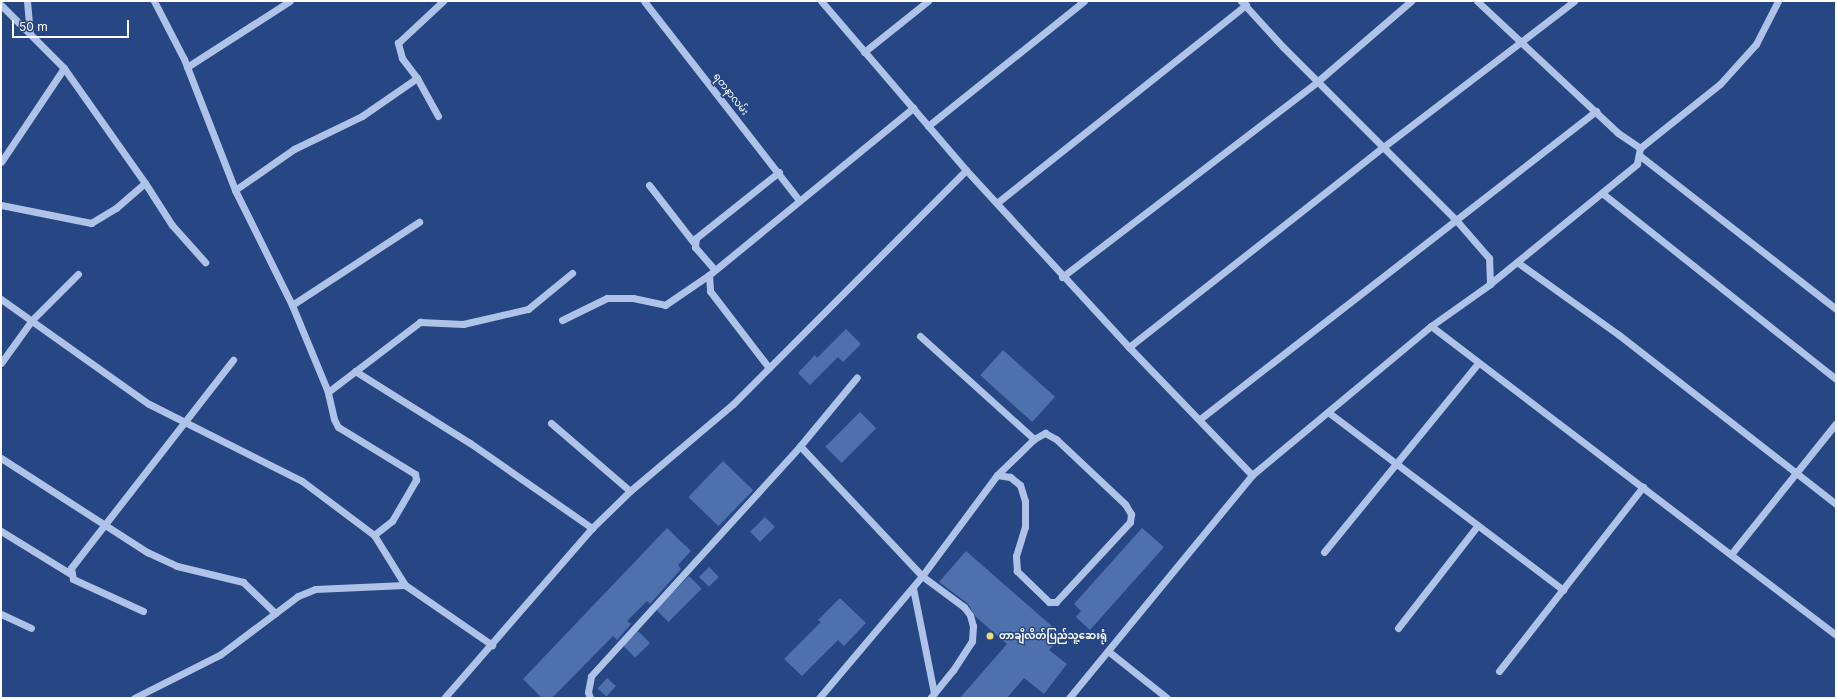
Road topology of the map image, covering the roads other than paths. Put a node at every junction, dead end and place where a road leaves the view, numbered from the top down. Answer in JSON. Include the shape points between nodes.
{"nodes":[{"id":1,"x":27,"y":1,"type":"edge"},
{"id":2,"x":154,"y":1,"type":"edge"},
{"id":3,"x":290,"y":1,"type":"edge"},
{"id":4,"x":443,"y":1,"type":"edge"},
{"id":5,"x":644,"y":1,"type":"edge"},
{"id":6,"x":821,"y":1,"type":"edge"},
{"id":7,"x":928,"y":1,"type":"edge"},
{"id":8,"x":1084,"y":1,"type":"edge"},
{"id":9,"x":1411,"y":1,"type":"edge"},
{"id":10,"x":1477,"y":1,"type":"edge"},
{"id":11,"x":1574,"y":1,"type":"edge"},
{"id":12,"x":1778,"y":1,"type":"edge"},
{"id":13,"x":1244,"y":3,"type":"edge"},
{"id":14,"x":1,"y":5,"type":"edge"},
{"id":15,"x":30,"y":34,"type":"junction"},
{"id":16,"x":1520,"y":42,"type":"junction"},
{"id":17,"x":864,"y":52,"type":"junction"},
{"id":18,"x":187,"y":67,"type":"junction"},
{"id":19,"x":64,"y":68,"type":"junction"},
{"id":20,"x":417,"y":78,"type":"junction"},
{"id":21,"x":1318,"y":81,"type":"junction"},
{"id":22,"x":913,"y":108,"type":"junction"},
{"id":23,"x":1596,"y":111,"type":"junction"},
{"id":24,"x":438,"y":116,"type":"dead end"},
{"id":25,"x":928,"y":126,"type":"junction"},
{"id":26,"x":1382,"y":148,"type":"junction"},
{"id":27,"x":1640,"y":152,"type":"junction"},
{"id":28,"x":1,"y":162,"type":"edge"},
{"id":29,"x":966,"y":170,"type":"junction"},
{"id":30,"x":779,"y":172,"type":"junction"},
{"id":31,"x":145,"y":183,"type":"junction"},
{"id":32,"x":649,"y":185,"type":"dead end"},
{"id":33,"x":235,"y":190,"type":"junction"},
{"id":34,"x":1602,"y":193,"type":"junction"},
{"id":35,"x":799,"y":200,"type":"junction"},
{"id":36,"x":998,"y":202,"type":"junction"},
{"id":37,"x":1,"y":205,"type":"edge"},
{"id":38,"x":1457,"y":221,"type":"junction"},
{"id":39,"x":419,"y":222,"type":"dead end"},
{"id":40,"x":694,"y":243,"type":"junction"},
{"id":41,"x":205,"y":262,"type":"dead end"},
{"id":42,"x":1517,"y":262,"type":"junction"},
{"id":43,"x":714,"y":269,"type":"junction"},
{"id":44,"x":572,"y":273,"type":"dead end"},
{"id":45,"x":78,"y":274,"type":"dead end"},
{"id":46,"x":709,"y":276,"type":"junction"},
{"id":47,"x":1062,"y":277,"type":"junction"},
{"id":48,"x":1490,"y":284,"type":"junction"},
{"id":49,"x":1,"y":299,"type":"edge"},
{"id":50,"x":292,"y":305,"type":"junction"},
{"id":51,"x":1836,"y":308,"type":"edge"},
{"id":52,"x":32,"y":320,"type":"junction"},
{"id":53,"x":562,"y":320,"type":"dead end"},
{"id":54,"x":1431,"y":326,"type":"junction"},
{"id":55,"x":920,"y":336,"type":"dead end"},
{"id":56,"x":1129,"y":347,"type":"junction"},
{"id":57,"x":233,"y":360,"type":"dead end"},
{"id":58,"x":1,"y":363,"type":"edge"},
{"id":59,"x":1478,"y":363,"type":"junction"},
{"id":60,"x":769,"y":368,"type":"junction"},
{"id":61,"x":355,"y":371,"type":"junction"},
{"id":62,"x":857,"y":377,"type":"dead end"},
{"id":63,"x":1836,"y":378,"type":"edge"},
{"id":64,"x":328,"y":392,"type":"junction"},
{"id":65,"x":1328,"y":412,"type":"junction"},
{"id":66,"x":1200,"y":419,"type":"junction"},
{"id":67,"x":186,"y":423,"type":"junction"},
{"id":68,"x":551,"y":423,"type":"dead end"},
{"id":69,"x":1836,"y":423,"type":"edge"},
{"id":70,"x":1034,"y":439,"type":"junction"},
{"id":71,"x":800,"y":446,"type":"junction"},
{"id":72,"x":1,"y":458,"type":"edge"},
{"id":73,"x":1397,"y":463,"type":"junction"},
{"id":74,"x":1798,"y":474,"type":"junction"},
{"id":75,"x":997,"y":475,"type":"junction"},
{"id":76,"x":1252,"y":475,"type":"junction"},
{"id":77,"x":1643,"y":487,"type":"junction"},
{"id":78,"x":630,"y":490,"type":"junction"},
{"id":79,"x":1836,"y":504,"type":"edge"},
{"id":80,"x":1478,"y":525,"type":"junction"},
{"id":81,"x":104,"y":526,"type":"junction"},
{"id":82,"x":592,"y":528,"type":"junction"},
{"id":83,"x":1,"y":532,"type":"edge"},
{"id":84,"x":374,"y":535,"type":"junction"},
{"id":85,"x":1324,"y":552,"type":"dead end"},
{"id":86,"x":1732,"y":553,"type":"junction"},
{"id":87,"x":71,"y":574,"type":"junction"},
{"id":88,"x":922,"y":576,"type":"junction"},
{"id":89,"x":405,"y":585,"type":"junction"},
{"id":90,"x":912,"y":588,"type":"junction"},
{"id":91,"x":1563,"y":590,"type":"junction"},
{"id":92,"x":143,"y":611,"type":"dead end"},
{"id":93,"x":275,"y":613,"type":"junction"},
{"id":94,"x":1,"y":614,"type":"edge"},
{"id":95,"x":30,"y":628,"type":"dead end"},
{"id":96,"x":1398,"y":628,"type":"dead end"},
{"id":97,"x":1836,"y":635,"type":"edge"},
{"id":98,"x":492,"y":645,"type":"junction"},
{"id":99,"x":1108,"y":651,"type":"junction"},
{"id":100,"x":1499,"y":671,"type":"dead end"},
{"id":101,"x":932,"y":696,"type":"edge"},
{"id":102,"x":134,"y":698,"type":"edge"},
{"id":103,"x":444,"y":698,"type":"edge"},
{"id":104,"x":590,"y":698,"type":"edge"},
{"id":105,"x":819,"y":698,"type":"edge"},
{"id":106,"x":1069,"y":698,"type":"edge"},
{"id":107,"x":1167,"y":698,"type":"edge"}],
"edges":[{"from":1,"to":15,"type":"street"},
{"from":2,"to":18,"type":"street"},
{"from":3,"to":18,"type":"street"},
{"from":4,"to":20,"type":"street","via":[[398,43],[402,58]]},
{"from":5,"to":30,"type":"street","name":"ရတနာလမ်း"},
{"from":6,"to":17,"type":"street"},
{"from":7,"to":17,"type":"street"},
{"from":8,"to":25,"type":"street"},
{"from":9,"to":21,"type":"street"},
{"from":10,"to":16,"type":"street"},
{"from":11,"to":16,"type":"street"},
{"from":12,"to":27,"type":"street","via":[[1756,44],[1720,84]]},
{"from":13,"to":21,"type":"street"},
{"from":13,"to":36,"type":"street"},
{"from":14,"to":15,"type":"street"},
{"from":15,"to":19,"type":"street"},
{"from":16,"to":23,"type":"street"},
{"from":16,"to":26,"type":"street"},
{"from":17,"to":22,"type":"street"},
{"from":18,"to":33,"type":"street"},
{"from":19,"to":28,"type":"street"},
{"from":19,"to":31,"type":"street"},
{"from":20,"to":24,"type":"street"},
{"from":20,"to":33,"type":"street","via":[[362,116],[294,149]]},
{"from":21,"to":26,"type":"street"},
{"from":21,"to":47,"type":"street"},
{"from":22,"to":25,"type":"street"},
{"from":22,"to":35,"type":"street"},
{"from":23,"to":27,"type":"street"},
{"from":23,"to":38,"type":"street"},
{"from":25,"to":29,"type":"street"},
{"from":26,"to":38,"type":"street"},
{"from":26,"to":56,"type":"street"},
{"from":27,"to":34,"type":"street","via":[[1637,164]]},
{"from":27,"to":51,"type":"street"},
{"from":29,"to":36,"type":"street"},
{"from":29,"to":60,"type":"street"},
{"from":30,"to":35,"type":"street","name":"ရတနာလမ်း"},
{"from":30,"to":40,"type":"street","via":[[696,238]]},
{"from":31,"to":37,"type":"street","via":[[116,208],[91,223]]},
{"from":31,"to":41,"type":"street","via":[[185,243]]},
{"from":32,"to":40,"type":"street"},
{"from":33,"to":50,"type":"street"},
{"from":34,"to":42,"type":"street"},
{"from":34,"to":63,"type":"street"},
{"from":35,"to":43,"type":"street"},
{"from":36,"to":47,"type":"street"},
{"from":38,"to":48,"type":"street","via":[[1489,258]]},
{"from":38,"to":66,"type":"street"},
{"from":39,"to":50,"type":"street"},
{"from":40,"to":43,"type":"street","via":[[695,248]]},
{"from":42,"to":48,"type":"street"},
{"from":42,"to":74,"type":"street","via":[[1619,335]]},
{"from":43,"to":46,"type":"street"},
{"from":44,"to":61,"type":"street","via":[[528,309],[463,324],[420,322]]},
{"from":45,"to":52,"type":"street"},
{"from":46,"to":53,"type":"street","via":[[665,305],[633,298],[607,298]]},
{"from":46,"to":60,"type":"street","via":[[710,291]]},
{"from":47,"to":56,"type":"street"},
{"from":48,"to":54,"type":"street"},
{"from":49,"to":52,"type":"street"},
{"from":50,"to":64,"type":"street"},
{"from":52,"to":58,"type":"street"},
{"from":52,"to":67,"type":"street","via":[[149,404]]},
{"from":54,"to":59,"type":"street"},
{"from":54,"to":65,"type":"street"},
{"from":55,"to":70,"type":"street"},
{"from":56,"to":66,"type":"street"},
{"from":57,"to":67,"type":"street"},
{"from":59,"to":73,"type":"street"},
{"from":59,"to":77,"type":"street"},
{"from":60,"to":78,"type":"street","via":[[733,404]]},
{"from":61,"to":64,"type":"street"},
{"from":61,"to":82,"type":"street","via":[[470,443]]},
{"from":62,"to":71,"type":"street"},
{"from":64,"to":84,"type":"street","via":[[338,427],[407,467],[416,477],[406,501],[392,521]]},
{"from":65,"to":73,"type":"street"},
{"from":65,"to":76,"type":"street"},
{"from":66,"to":76,"type":"street"},
{"from":67,"to":81,"type":"street"},
{"from":67,"to":84,"type":"street","via":[[302,481]]},
{"from":68,"to":78,"type":"street"},
{"from":69,"to":74,"type":"street"},
{"from":70,"to":75,"type":"street"},
{"from":70,"to":75,"type":"street","via":[[1045,433],[1056,439],[1125,504],[1131,514],[1130,522],[1056,602],[1049,602],[1017,571],[1016,556],[1024,527],[1024,501],[1020,484],[1010,477]]},
{"from":71,"to":88,"type":"street"},
{"from":71,"to":104,"type":"street","via":[[591,676],[588,692]]},
{"from":72,"to":81,"type":"street"},
{"from":73,"to":80,"type":"street"},
{"from":73,"to":85,"type":"street"},
{"from":74,"to":79,"type":"street"},
{"from":74,"to":86,"type":"street"},
{"from":75,"to":88,"type":"street"},
{"from":76,"to":99,"type":"street"},
{"from":77,"to":86,"type":"street"},
{"from":77,"to":91,"type":"street"},
{"from":78,"to":82,"type":"street"},
{"from":80,"to":91,"type":"street"},
{"from":80,"to":96,"type":"street"},
{"from":81,"to":87,"type":"street","via":[[71,568]]},
{"from":81,"to":93,"type":"street","via":[[147,552],[177,566],[243,582]]},
{"from":82,"to":98,"type":"street"},
{"from":83,"to":87,"type":"street"},
{"from":84,"to":89,"type":"street"},
{"from":86,"to":97,"type":"street"},
{"from":87,"to":92,"type":"street","via":[[73,579]]},
{"from":88,"to":90,"type":"street"},
{"from":88,"to":101,"type":"street","via":[[964,607],[973,626],[972,640],[954,670]]},
{"from":89,"to":93,"type":"street","via":[[315,589],[298,596]]},
{"from":89,"to":98,"type":"street"},
{"from":90,"to":101,"type":"street"},
{"from":90,"to":105,"type":"street"},
{"from":91,"to":100,"type":"street"},
{"from":93,"to":102,"type":"street","via":[[221,654]]},
{"from":94,"to":95,"type":"street"},
{"from":98,"to":103,"type":"street"},
{"from":99,"to":106,"type":"street"},
{"from":99,"to":107,"type":"street"}]}
